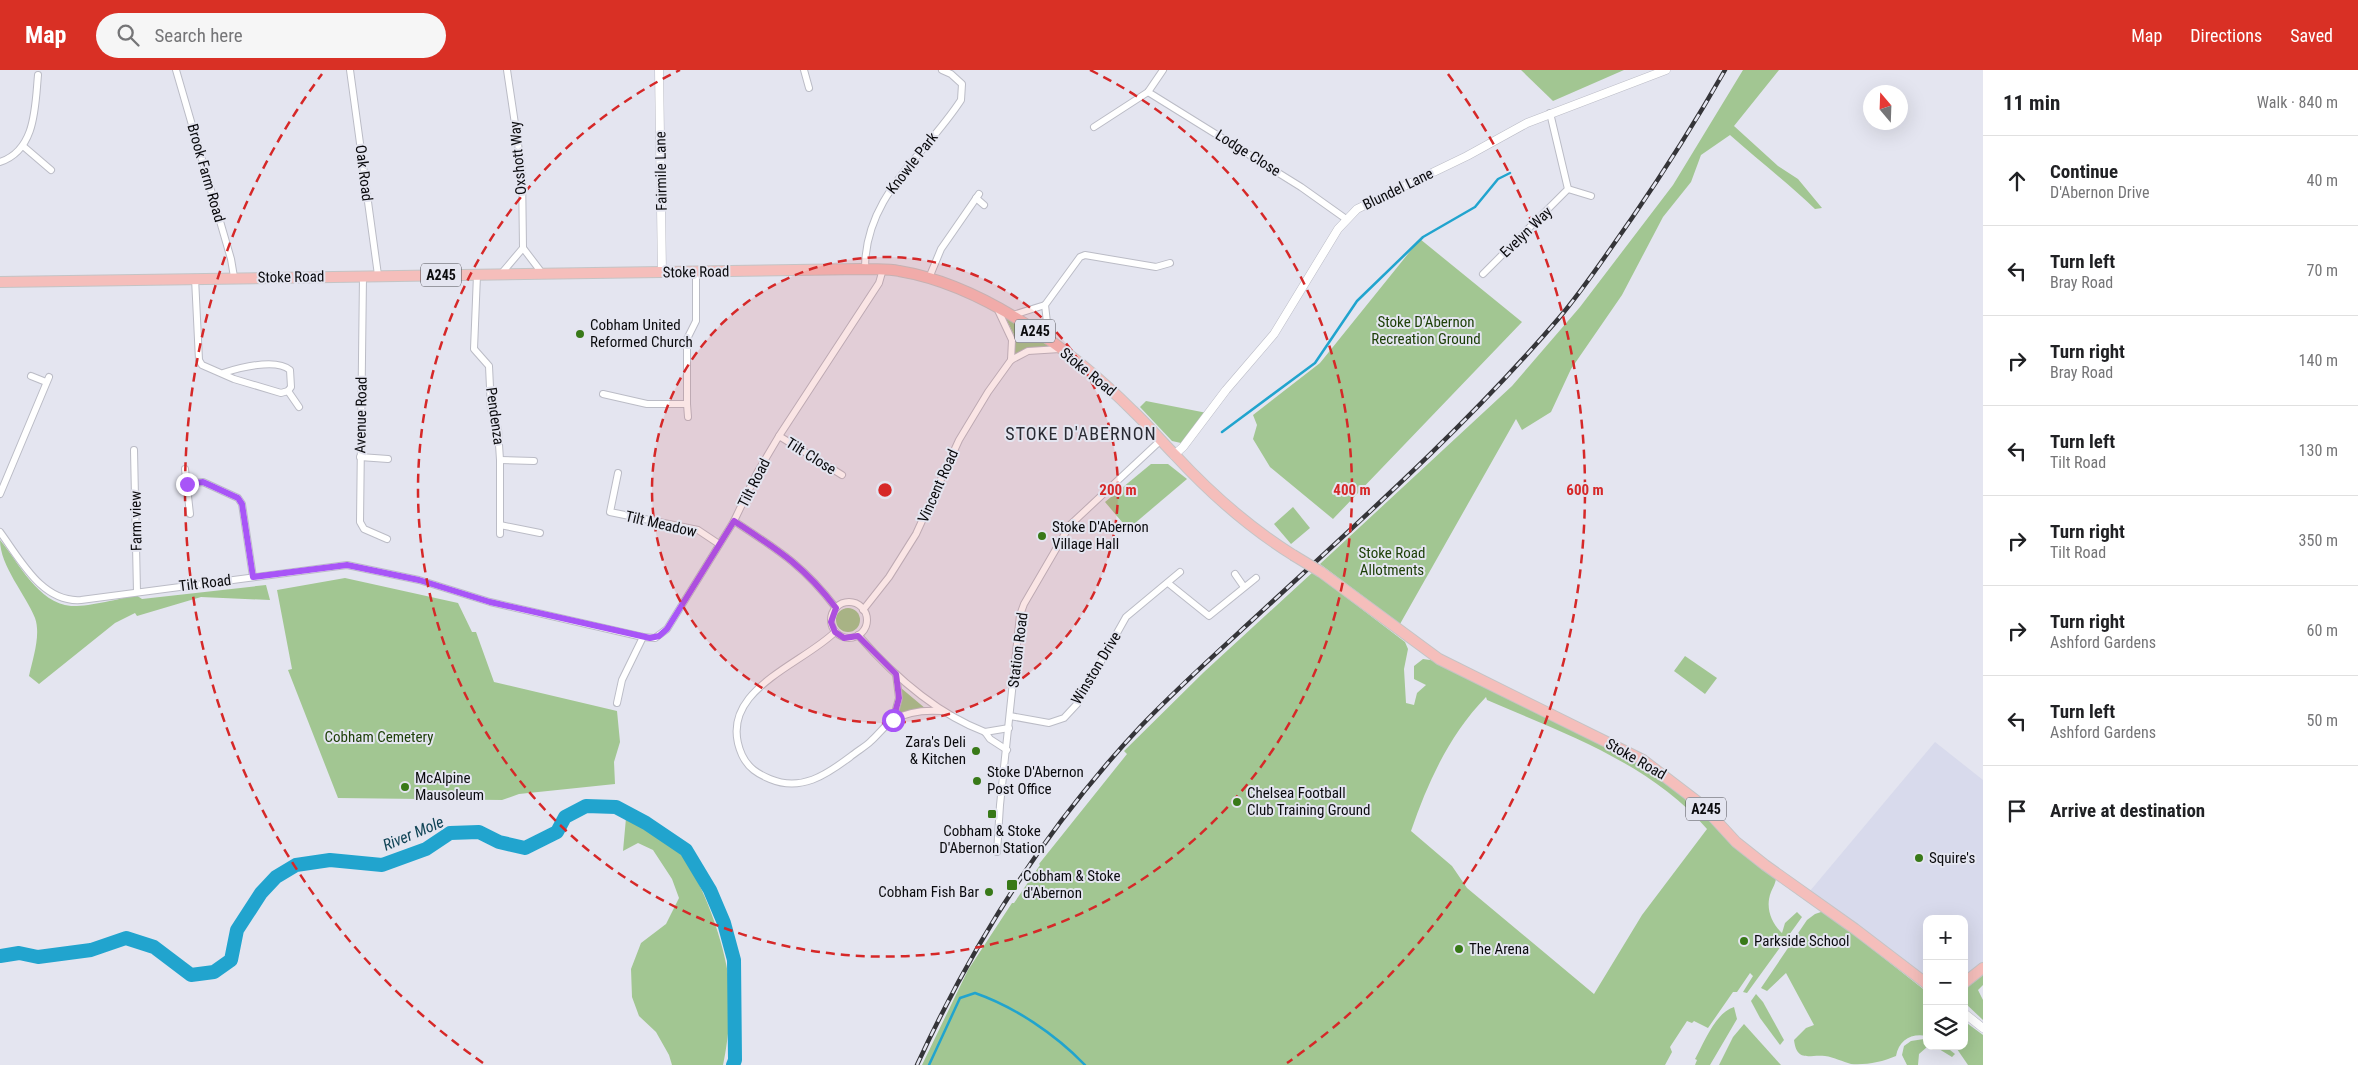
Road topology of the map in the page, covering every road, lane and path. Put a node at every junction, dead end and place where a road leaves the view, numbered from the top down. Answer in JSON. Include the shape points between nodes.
{"nodes":[{"id":1,"x":176,"y":70,"type":"edge"},
{"id":2,"x":350,"y":70,"type":"edge"},
{"id":3,"x":507,"y":70,"type":"edge"},
{"id":4,"x":659,"y":70,"type":"edge"},
{"id":5,"x":804,"y":70,"type":"edge"},
{"id":6,"x":942,"y":70,"type":"edge"},
{"id":7,"x":1163,"y":70,"type":"edge"},
{"id":8,"x":1666,"y":70,"type":"edge"},
{"id":9,"x":38,"y":75,"type":"dead end"},
{"id":10,"x":809,"y":88,"type":"dead end"},
{"id":11,"x":1148,"y":92,"type":"junction"},
{"id":12,"x":1550,"y":113,"type":"junction"},
{"id":13,"x":1094,"y":127,"type":"dead end"},
{"id":14,"x":23,"y":146,"type":"junction"},
{"id":15,"x":0,"y":162,"type":"edge"},
{"id":16,"x":51,"y":170,"type":"dead end"},
{"id":17,"x":1568,"y":190,"type":"junction"},
{"id":18,"x":1591,"y":196,"type":"dead end"},
{"id":19,"x":984,"y":205,"type":"dead end"},
{"id":20,"x":1346,"y":219,"type":"junction"},
{"id":21,"x":523,"y":248,"type":"junction"},
{"id":22,"x":1170,"y":263,"type":"dead end"},
{"id":23,"x":864,"y":269,"type":"junction"},
{"id":24,"x":883,"y":269,"type":"junction"},
{"id":25,"x":696,"y":272,"type":"junction"},
{"id":26,"x":542,"y":273,"type":"junction"},
{"id":27,"x":662,"y":273,"type":"junction"},
{"id":28,"x":501,"y":274,"type":"junction"},
{"id":29,"x":1483,"y":274,"type":"dead end"},
{"id":30,"x":378,"y":275,"type":"junction"},
{"id":31,"x":477,"y":275,"type":"junction"},
{"id":32,"x":363,"y":276,"type":"junction"},
{"id":33,"x":234,"y":277,"type":"junction"},
{"id":34,"x":195,"y":278,"type":"junction"},
{"id":35,"x":929,"y":278,"type":"junction"},
{"id":36,"x":0,"y":282,"type":"edge"},
{"id":37,"x":995,"y":305,"type":"junction"},
{"id":38,"x":1045,"y":305,"type":"junction"},
{"id":39,"x":1013,"y":315,"type":"junction"},
{"id":40,"x":1049,"y":341,"type":"junction"},
{"id":41,"x":1060,"y":350,"type":"junction"},
{"id":42,"x":1011,"y":360,"type":"junction"},
{"id":43,"x":223,"y":373,"type":"junction"},
{"id":44,"x":31,"y":376,"type":"dead end"},
{"id":45,"x":288,"y":391,"type":"junction"},
{"id":46,"x":603,"y":394,"type":"dead end"},
{"id":47,"x":687,"y":404,"type":"junction"},
{"id":48,"x":299,"y":407,"type":"dead end"},
{"id":49,"x":688,"y":417,"type":"dead end"},
{"id":50,"x":779,"y":436,"type":"junction"},
{"id":51,"x":1161,"y":440,"type":"junction"},
{"id":52,"x":134,"y":450,"type":"dead end"},
{"id":53,"x":1174,"y":455,"type":"junction"},
{"id":54,"x":360,"y":458,"type":"junction"},
{"id":55,"x":388,"y":459,"type":"dead end"},
{"id":56,"x":500,"y":460,"type":"junction"},
{"id":57,"x":534,"y":461,"type":"dead end"},
{"id":58,"x":185,"y":469,"type":"dead end"},
{"id":59,"x":618,"y":473,"type":"dead end"},
{"id":60,"x":842,"y":475,"type":"dead end"},
{"id":61,"x":187,"y":484,"type":"junction"},
{"id":62,"x":0,"y":494,"type":"edge"},
{"id":63,"x":190,"y":514,"type":"dead end"},
{"id":64,"x":734,"y":521,"type":"junction"},
{"id":65,"x":500,"y":525,"type":"junction"},
{"id":66,"x":0,"y":532,"type":"edge"},
{"id":67,"x":540,"y":533,"type":"dead end"},
{"id":68,"x":500,"y":534,"type":"dead end"},
{"id":69,"x":387,"y":539,"type":"dead end"},
{"id":70,"x":719,"y":544,"type":"junction"},
{"id":71,"x":1180,"y":572,"type":"dead end"},
{"id":72,"x":1235,"y":574,"type":"dead end"},
{"id":73,"x":253,"y":577,"type":"junction"},
{"id":74,"x":1256,"y":578,"type":"dead end"},
{"id":75,"x":1168,"y":583,"type":"junction"},
{"id":76,"x":1244,"y":586,"type":"junction"},
{"id":77,"x":137,"y":592,"type":"junction"},
{"id":78,"x":836,"y":608,"type":"junction"},
{"id":79,"x":863,"y":610,"type":"junction"},
{"id":80,"x":835,"y":632,"type":"junction"},
{"id":81,"x":858,"y":636,"type":"junction"},
{"id":82,"x":643,"y":637,"type":"junction"},
{"id":83,"x":896,"y":674,"type":"junction"},
{"id":84,"x":617,"y":704,"type":"dead end"},
{"id":85,"x":941,"y":711,"type":"junction"},
{"id":86,"x":1010,"y":716,"type":"junction"},
{"id":87,"x":893,"y":720,"type":"junction"},
{"id":88,"x":1009,"y":728,"type":"junction"},
{"id":89,"x":984,"y":732,"type":"junction"},
{"id":90,"x":1007,"y":750,"type":"junction"},
{"id":91,"x":997,"y":852,"type":"dead end"},
{"id":92,"x":1983,"y":968,"type":"edge"},
{"id":93,"x":1968,"y":980,"type":"edge"},
{"id":94,"x":1923,"y":981,"type":"edge"},
{"id":95,"x":1968,"y":1016,"type":"edge"},
{"id":96,"x":1983,"y":1028,"type":"edge"}],
"edges":[{"from":1,"to":33,"type":"street","name":"Brook Farm Road"},
{"from":2,"to":30,"type":"street","name":"Oak Road"},
{"from":3,"to":21,"type":"street","name":"Oxshott Way","via":[[522,171]]},
{"from":4,"to":27,"type":"street","name":"Fairmile Lane"},
{"from":5,"to":10,"type":"street"},
{"from":6,"to":23,"type":"street","name":"Knowle Park","via":[[962,84],[961,100],[879,207],[868,233]]},
{"from":7,"to":11,"type":"street"},
{"from":8,"to":12,"type":"street","name":"Blundel Lane"},
{"from":9,"to":14,"type":"street","via":[[34,116]]},
{"from":11,"to":13,"type":"street"},
{"from":11,"to":20,"type":"street","name":"Lodge Close","via":[[1302,187]]},
{"from":12,"to":17,"type":"street"},
{"from":12,"to":20,"type":"street","name":"Blundel Lane","via":[[1372,200]]},
{"from":14,"to":15,"type":"street","via":[[9,159]]},
{"from":14,"to":16,"type":"street"},
{"from":17,"to":18,"type":"street"},
{"from":17,"to":29,"type":"street","name":"Evelyn Way"},
{"from":19,"to":35,"type":"street","via":[[978,196],[941,250]]},
{"from":20,"to":53,"type":"street","name":"Blundel Lane","via":[[1274,334]]},
{"from":21,"to":26,"type":"street"},
{"from":21,"to":28,"type":"street"},
{"from":22,"to":38,"type":"street","via":[[1156,267],[1085,255],[1080,257]]},
{"from":23,"to":24,"type":"main road","name":"Stoke Road","number":"A245"},
{"from":23,"to":25,"type":"main road","name":"Stoke Road","number":"A245"},
{"from":24,"to":35,"type":"main road","name":"Stoke Road","number":"A245"},
{"from":24,"to":50,"type":"street","name":"Tilt Road","via":[[879,283]]},
{"from":25,"to":27,"type":"main road","name":"Stoke Road","number":"A245"},
{"from":25,"to":47,"type":"street","via":[[696,320],[687,339]]},
{"from":26,"to":27,"type":"main road","name":"Stoke Road","number":"A245"},
{"from":26,"to":28,"type":"main road","name":"Stoke Road","number":"A245"},
{"from":28,"to":31,"type":"main road","name":"Stoke Road","number":"A245"},
{"from":30,"to":31,"type":"main road","name":"Stoke Road","number":"A245"},
{"from":30,"to":32,"type":"main road","name":"Stoke Road","number":"A245"},
{"from":31,"to":56,"type":"street","name":"Pendenza","via":[[474,349],[489,366],[491,409],[498,429]]},
{"from":32,"to":33,"type":"main road","name":"Stoke Road","number":"A245"},
{"from":32,"to":54,"type":"street","name":"Avenue Road"},
{"from":33,"to":34,"type":"main road","name":"Stoke Road","number":"A245"},
{"from":34,"to":36,"type":"main road","name":"Stoke Road","number":"A245"},
{"from":34,"to":43,"type":"street","via":[[199,360],[207,368]]},
{"from":35,"to":37,"type":"main road","name":"Stoke Road","number":"A245"},
{"from":37,"to":39,"type":"main road","name":"Stoke Road","number":"A245"},
{"from":37,"to":42,"type":"street","via":[[1012,340]]},
{"from":38,"to":39,"type":"street"},
{"from":38,"to":40,"type":"street"},
{"from":39,"to":40,"type":"main road","name":"Stoke Road","number":"A245"},
{"from":40,"to":41,"type":"main road","name":"Stoke Road","number":"A245"},
{"from":41,"to":42,"type":"street","via":[[1028,351]]},
{"from":41,"to":51,"type":"main road","name":"Stoke Road","number":"A245","via":[[1112,390]]},
{"from":42,"to":79,"type":"street","name":"Vincent Road","via":[[959,440],[916,534]]},
{"from":43,"to":45,"type":"street","via":[[282,394]]},
{"from":43,"to":45,"type":"street","via":[[238,368],[279,364],[290,370],[291,387]]},
{"from":44,"to":62,"type":"street","via":[[48,379]]},
{"from":45,"to":48,"type":"street"},
{"from":46,"to":47,"type":"street","via":[[647,404]]},
{"from":47,"to":49,"type":"street"},
{"from":50,"to":60,"type":"street","name":"Tilt Close"},
{"from":50,"to":64,"type":"street","name":"Tilt Road"},
{"from":51,"to":53,"type":"main road","name":"Stoke Road","number":"A245"},
{"from":51,"to":86,"type":"street","name":"Station Road","via":[[1070,525],[1024,604],[1020,615]]},
{"from":52,"to":77,"type":"street","name":"Farm view"},
{"from":53,"to":94,"type":"main road","name":"Stoke Road","number":"A245","bridge":true,"via":[[1262,536],[1321,572],[1439,659],[1643,760],[1702,805],[1736,842],[1765,865]]},
{"from":54,"to":55,"type":"street"},
{"from":54,"to":69,"type":"street","name":"Avenue Road","via":[[360,522],[364,529]]},
{"from":56,"to":57,"type":"street"},
{"from":56,"to":65,"type":"street","name":"Pendenza"},
{"from":58,"to":61,"type":"street"},
{"from":59,"to":70,"type":"street","name":"Tilt Meadow","via":[[610,512],[698,530]]},
{"from":61,"to":63,"type":"street"},
{"from":61,"to":73,"type":"street","via":[[203,482],[238,498],[242,504]]},
{"from":64,"to":70,"type":"street","name":"Tilt Road"},
{"from":64,"to":78,"type":"street","via":[[802,568]]},
{"from":65,"to":67,"type":"street"},
{"from":65,"to":68,"type":"street","name":"Pendenza"},
{"from":66,"to":77,"type":"street","name":"Tilt Road","via":[[45,589],[59,598],[74,600]]},
{"from":70,"to":82,"type":"street","name":"Tilt Road","via":[[667,629],[655,638]]},
{"from":71,"to":75,"type":"street","name":"Winston Drive"},
{"from":72,"to":76,"type":"street"},
{"from":73,"to":77,"type":"street","name":"Tilt Road"},
{"from":73,"to":82,"type":"street","name":"Tilt Road","via":[[347,565]]},
{"from":74,"to":76,"type":"street"},
{"from":75,"to":76,"type":"street","via":[[1209,616]]},
{"from":75,"to":86,"type":"street","name":"Winston Drive","via":[[1126,617],[1077,704],[1064,718],[1049,722]]},
{"from":78,"to":79,"type":"street","via":[[850,603]]},
{"from":78,"to":80,"type":"street","via":[[831,622]]},
{"from":79,"to":81,"type":"street","via":[[866,626]]},
{"from":80,"to":81,"type":"street","via":[[844,638]]},
{"from":80,"to":87,"type":"street","via":[[759,687],[749,698],[737,720],[736,732],[743,757],[750,768],[786,783],[814,780],[829,773],[869,743]]},
{"from":81,"to":83,"type":"street"},
{"from":82,"to":84,"type":"street","via":[[622,680]]},
{"from":83,"to":85,"type":"street"},
{"from":83,"to":87,"type":"street","via":[[899,698]]},
{"from":85,"to":87,"type":"street","via":[[919,712]]},
{"from":85,"to":89,"type":"street"},
{"from":86,"to":88,"type":"street","name":"Station Road"},
{"from":88,"to":89,"type":"street"},
{"from":88,"to":90,"type":"street","name":"Station Road"},
{"from":89,"to":90,"type":"street"},
{"from":90,"to":91,"type":"street","name":"Station Road"},
{"from":92,"to":93,"type":"main road"},
{"from":95,"to":96,"type":"street"}]}
